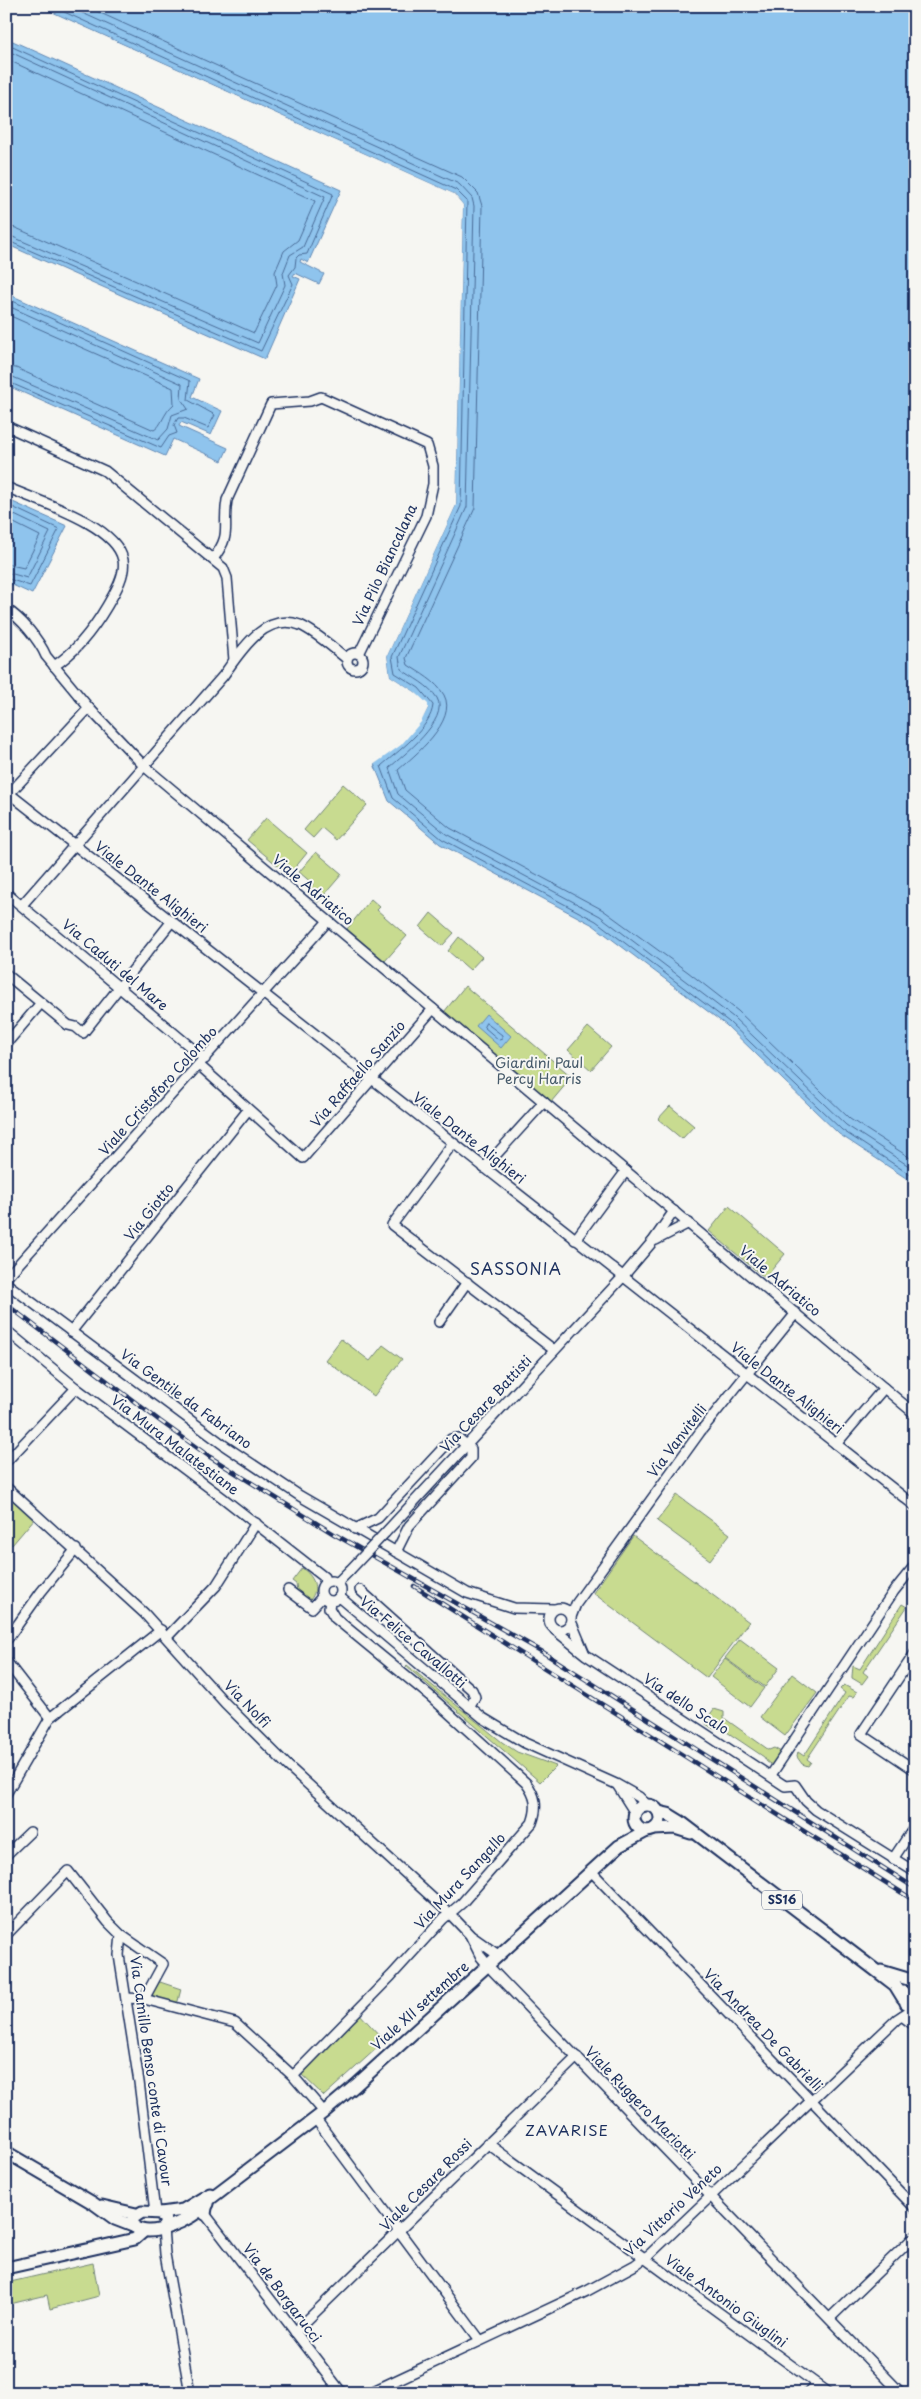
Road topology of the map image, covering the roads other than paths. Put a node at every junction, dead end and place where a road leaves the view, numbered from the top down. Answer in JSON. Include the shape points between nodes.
{"nodes":[{"id":1,"x":6,"y":426,"type":"edge"},
{"id":2,"x":6,"y":488,"type":"edge"},
{"id":3,"x":213,"y":559,"type":"junction"},
{"id":4,"x":6,"y":609,"type":"edge"},
{"id":5,"x":359,"y":654,"type":"junction"},
{"id":6,"x":347,"y":659,"type":"junction"},
{"id":7,"x":234,"y":660,"type":"junction"},
{"id":8,"x":54,"y":666,"type":"junction"},
{"id":9,"x":89,"y":708,"type":"junction"},
{"id":10,"x":144,"y":766,"type":"junction"},
{"id":11,"x":8,"y":792,"type":"edge"},
{"id":12,"x":75,"y":846,"type":"junction"},
{"id":13,"x":8,"y":896,"type":"edge"},
{"id":14,"x":22,"y":905,"type":"junction"},
{"id":15,"x":172,"y":921,"type":"junction"},
{"id":16,"x":328,"y":921,"type":"junction"},
{"id":17,"x":6,"y":974,"type":"edge"},
{"id":18,"x":119,"y":987,"type":"junction"},
{"id":19,"x":264,"y":993,"type":"junction"},
{"id":20,"x":40,"y":1003,"type":"junction"},
{"id":21,"x":434,"y":1009,"type":"junction"},
{"id":22,"x":6,"y":1044,"type":"edge"},
{"id":23,"x":202,"y":1062,"type":"junction"},
{"id":24,"x":372,"y":1079,"type":"junction"},
{"id":25,"x":544,"y":1102,"type":"junction"},
{"id":26,"x":248,"y":1110,"type":"junction"},
{"id":27,"x":452,"y":1142,"type":"junction"},
{"id":28,"x":303,"y":1158,"type":"joint"},
{"id":29,"x":484,"y":1168,"type":"junction"},
{"id":30,"x":626,"y":1171,"type":"junction"},
{"id":31,"x":674,"y":1211,"type":"junction"},
{"id":32,"x":689,"y":1223,"type":"junction"},
{"id":33,"x":575,"y":1240,"type":"junction"},
{"id":34,"x":653,"y":1241,"type":"junction"},
{"id":35,"x":623,"y":1277,"type":"junction"},
{"id":36,"x":7,"y":1279,"type":"edge"},
{"id":37,"x":467,"y":1282,"type":"junction"},
{"id":38,"x":796,"y":1313,"type":"junction"},
{"id":39,"x":439,"y":1322,"type":"dead end"},
{"id":40,"x":6,"y":1330,"type":"edge"},
{"id":41,"x":71,"y":1332,"type":"junction"},
{"id":42,"x":554,"y":1350,"type":"junction"},
{"id":43,"x":747,"y":1374,"type":"junction"},
{"id":44,"x":76,"y":1388,"type":"junction"},
{"id":45,"x":884,"y":1388,"type":"junction"},
{"id":46,"x":915,"y":1414,"type":"edge"},
{"id":47,"x":836,"y":1444,"type":"junction"},
{"id":48,"x":467,"y":1445,"type":"junction"},
{"id":49,"x":6,"y":1462,"type":"edge"},
{"id":50,"x":6,"y":1487,"type":"edge"},
{"id":51,"x":915,"y":1506,"type":"edge"},
{"id":52,"x":256,"y":1523,"type":"junction"},
{"id":53,"x":355,"y":1529,"type":"junction"},
{"id":54,"x":76,"y":1549,"type":"junction"},
{"id":55,"x":396,"y":1552,"type":"junction"},
{"id":56,"x":915,"y":1565,"type":"edge"},
{"id":57,"x":325,"y":1582,"type":"junction"},
{"id":58,"x":337,"y":1582,"type":"junction"},
{"id":59,"x":288,"y":1590,"type":"dead end"},
{"id":60,"x":360,"y":1590,"type":"dead end"},
{"id":61,"x":586,"y":1590,"type":"junction"},
{"id":62,"x":330,"y":1598,"type":"junction"},
{"id":63,"x":557,"y":1608,"type":"junction"},
{"id":64,"x":528,"y":1610,"type":"junction"},
{"id":65,"x":571,"y":1619,"type":"junction"},
{"id":66,"x":552,"y":1627,"type":"junction"},
{"id":67,"x":164,"y":1634,"type":"junction"},
{"id":68,"x":6,"y":1641,"type":"edge"},
{"id":69,"x":915,"y":1653,"type":"edge"},
{"id":70,"x":586,"y":1655,"type":"junction"},
{"id":71,"x":6,"y":1661,"type":"edge"},
{"id":72,"x":469,"y":1707,"type":"junction"},
{"id":73,"x":50,"y":1718,"type":"junction"},
{"id":74,"x":915,"y":1770,"type":"edge"},
{"id":75,"x":771,"y":1775,"type":"junction"},
{"id":76,"x":616,"y":1784,"type":"junction"},
{"id":77,"x":6,"y":1794,"type":"edge"},
{"id":78,"x":647,"y":1805,"type":"junction"},
{"id":79,"x":659,"y":1812,"type":"junction"},
{"id":80,"x":635,"y":1816,"type":"junction"},
{"id":81,"x":915,"y":1826,"type":"edge"},
{"id":82,"x":650,"y":1830,"type":"junction"},
{"id":83,"x":30,"y":1832,"type":"dead end"},
{"id":84,"x":695,"y":1834,"type":"junction"},
{"id":85,"x":619,"y":1846,"type":"junction"},
{"id":86,"x":6,"y":1855,"type":"edge"},
{"id":87,"x":893,"y":1859,"type":"junction"},
{"id":88,"x":591,"y":1871,"type":"junction"},
{"id":89,"x":915,"y":1872,"type":"edge"},
{"id":90,"x":450,"y":1914,"type":"junction"},
{"id":91,"x":6,"y":1935,"type":"edge"},
{"id":92,"x":121,"y":1935,"type":"junction"},
{"id":93,"x":471,"y":1936,"type":"junction"},
{"id":94,"x":498,"y":1955,"type":"junction"},
{"id":95,"x":487,"y":1965,"type":"junction"},
{"id":96,"x":870,"y":1966,"type":"junction"},
{"id":97,"x":913,"y":1980,"type":"edge"},
{"id":98,"x":126,"y":1998,"type":"junction"},
{"id":99,"x":144,"y":1999,"type":"junction"},
{"id":100,"x":910,"y":2004,"type":"edge"},
{"id":101,"x":902,"y":2016,"type":"junction"},
{"id":102,"x":915,"y":2026,"type":"edge"},
{"id":103,"x":577,"y":2057,"type":"junction"},
{"id":104,"x":293,"y":2076,"type":"junction"},
{"id":105,"x":811,"y":2099,"type":"junction"},
{"id":106,"x":320,"y":2115,"type":"junction"},
{"id":107,"x":487,"y":2143,"type":"junction"},
{"id":108,"x":6,"y":2152,"type":"edge"},
{"id":109,"x":233,"y":2181,"type":"junction"},
{"id":110,"x":710,"y":2195,"type":"junction"},
{"id":111,"x":93,"y":2203,"type":"junction"},
{"id":112,"x":915,"y":2208,"type":"edge"},
{"id":113,"x":204,"y":2210,"type":"junction"},
{"id":114,"x":158,"y":2212,"type":"junction"},
{"id":115,"x":136,"y":2214,"type":"junction"},
{"id":116,"x":133,"y":2226,"type":"junction"},
{"id":117,"x":163,"y":2228,"type":"junction"},
{"id":118,"x":400,"y":2230,"type":"junction"},
{"id":119,"x":144,"y":2231,"type":"junction"},
{"id":120,"x":915,"y":2236,"type":"edge"},
{"id":121,"x":644,"y":2259,"type":"junction"},
{"id":122,"x":6,"y":2268,"type":"edge"},
{"id":123,"x":830,"y":2318,"type":"junction"},
{"id":124,"x":295,"y":2332,"type":"junction"},
{"id":125,"x":480,"y":2340,"type":"junction"},
{"id":126,"x":817,"y":2384,"type":"junction"},
{"id":127,"x":899,"y":2392,"type":"edge"},
{"id":128,"x":190,"y":2393,"type":"edge"},
{"id":129,"x":342,"y":2393,"type":"edge"},
{"id":130,"x":369,"y":2393,"type":"edge"},
{"id":131,"x":808,"y":2393,"type":"edge"},
{"id":132,"x":829,"y":2393,"type":"edge"}],
"edges":[{"from":1,"to":3,"type":"street","via":[[104,470]]},
{"from":2,"to":8,"type":"street","via":[[84,521],[107,535],[120,549],[124,561],[123,572],[103,612],[75,648]]},
{"from":3,"to":5,"type":"street","name":"Via Pilo Biancalana","via":[[224,544],[228,500],[271,404],[321,398],[427,445],[433,466],[433,484],[426,516]]},
{"from":3,"to":7,"type":"street","via":[[223,568],[227,578]]},
{"from":4,"to":8,"type":"street","name":"Viale Adriatico","via":[[42,647]]},
{"from":5,"to":6,"type":"street","via":[[353,653]]},
{"from":5,"to":6,"type":"street","name":"Via Pilo Biancalana","via":[[362,663],[356,669],[350,667]]},
{"from":6,"to":7,"type":"street","name":"Via Pilo Biancalana","via":[[302,626],[291,622],[264,628]]},
{"from":7,"to":10,"type":"street","name":"Via Pilo Biancalana"},
{"from":8,"to":9,"type":"street","name":"Viale Adriatico"},
{"from":9,"to":10,"type":"street","name":"Viale Adriatico"},
{"from":9,"to":11,"type":"street"},
{"from":10,"to":12,"type":"street","name":"Via Pilo Biancalana"},
{"from":10,"to":16,"type":"street","name":"Viale Adriatico"},
{"from":11,"to":12,"type":"street","name":"Viale Dante Alighieri"},
{"from":12,"to":14,"type":"street","name":"Via Pilo Biancalana"},
{"from":12,"to":15,"type":"street","name":"Viale Dante Alighieri"},
{"from":13,"to":14,"type":"street","name":"Via Caduti del Mare"},
{"from":14,"to":18,"type":"street","name":"Via Caduti del Mare"},
{"from":15,"to":18,"type":"street"},
{"from":15,"to":19,"type":"street","name":"Viale Dante Alighieri"},
{"from":16,"to":19,"type":"street","name":"Viale Cristoforo Colombo"},
{"from":16,"to":21,"type":"street","name":"Viale Adriatico"},
{"from":17,"to":20,"type":"street"},
{"from":18,"to":20,"type":"street","via":[[83,1033]]},
{"from":18,"to":23,"type":"street","name":"Via Caduti del Mare"},
{"from":19,"to":23,"type":"street","name":"Viale Cristoforo Colombo"},
{"from":19,"to":24,"type":"street","name":"Viale Dante Alighieri"},
{"from":20,"to":22,"type":"street"},
{"from":21,"to":24,"type":"street","name":"Via Raffaello Sanzio"},
{"from":21,"to":25,"type":"street","name":"Viale Adriatico"},
{"from":23,"to":26,"type":"street","name":"Via Caduti del Mare"},
{"from":23,"to":36,"type":"street","name":"Viale Cristoforo Colombo"},
{"from":24,"to":27,"type":"street","name":"Viale Dante Alighieri"},
{"from":24,"to":28,"type":"street","name":"Via Raffaello Sanzio"},
{"from":25,"to":29,"type":"street"},
{"from":25,"to":30,"type":"street","name":"Viale Adriatico"},
{"from":26,"to":28,"type":"street","name":"Via Caduti del Mare"},
{"from":26,"to":41,"type":"street","name":"Via Giotto"},
{"from":27,"to":29,"type":"street","name":"Viale Dante Alighieri"},
{"from":27,"to":37,"type":"street","via":[[392,1225]]},
{"from":29,"to":33,"type":"street","name":"Viale Dante Alighieri"},
{"from":30,"to":31,"type":"street","name":"Viale Adriatico"},
{"from":30,"to":33,"type":"street"},
{"from":31,"to":32,"type":"street","name":"Viale Adriatico"},
{"from":31,"to":34,"type":"street","name":"Via Cesare Battisti"},
{"from":32,"to":34,"type":"street","name":"Via Cesare Battisti"},
{"from":32,"to":38,"type":"street","name":"Viale Adriatico"},
{"from":33,"to":35,"type":"street","name":"Viale Dante Alighieri"},
{"from":34,"to":35,"type":"street","name":"Via Cesare Battisti"},
{"from":35,"to":42,"type":"street","name":"Via Cesare Battisti"},
{"from":35,"to":43,"type":"street","name":"Viale Dante Alighieri"},
{"from":36,"to":41,"type":"street","name":"Via Gentile da Fabriano"},
{"from":37,"to":39,"type":"street"},
{"from":37,"to":42,"type":"street"},
{"from":38,"to":43,"type":"street","name":"Via Vanvitelli"},
{"from":38,"to":45,"type":"street","name":"Viale Adriatico"},
{"from":40,"to":44,"type":"street","name":"Via Mura Malatestiane"},
{"from":41,"to":53,"type":"street","name":"Via Gentile da Fabriano","via":[[225,1446]]},
{"from":42,"to":48,"type":"street","name":"Via Cesare Battisti"},
{"from":43,"to":47,"type":"street","name":"Viale Dante Alighieri"},
{"from":43,"to":61,"type":"street","name":"Via Vanvitelli","via":[[700,1432]]},
{"from":44,"to":49,"type":"street"},
{"from":44,"to":52,"type":"street","name":"Via Mura Malatestiane"},
{"from":45,"to":46,"type":"street","name":"Viale Adriatico"},
{"from":45,"to":47,"type":"street"},
{"from":47,"to":51,"type":"street","name":"Viale Dante Alighieri"},
{"from":48,"to":53,"type":"street","via":[[458,1438],[451,1440],[378,1518]]},
{"from":48,"to":55,"type":"street","via":[[472,1452],[470,1458],[409,1526]]},
{"from":48,"to":58,"type":"street","name":"Via Cesare Battisti","bridge":true},
{"from":50,"to":54,"type":"street","name":"Via Nolfi"},
{"from":52,"to":57,"type":"street","name":"Via Mura Malatestiane","via":[[324,1577]]},
{"from":52,"to":67,"type":"street","via":[[216,1586]]},
{"from":53,"to":55,"type":"street","name":"Via Gentile da Fabriano"},
{"from":54,"to":67,"type":"street","name":"Via Nolfi"},
{"from":54,"to":68,"type":"street"},
{"from":55,"to":64,"type":"street","name":"Via Gentile da Fabriano","via":[[467,1593],[503,1606]]},
{"from":56,"to":75,"type":"street","via":[[894,1591]]},
{"from":57,"to":58,"type":"street"},
{"from":57,"to":62,"type":"street","via":[[321,1588]]},
{"from":58,"to":62,"type":"street","via":[[340,1588]]},
{"from":59,"to":62,"type":"street","via":[[312,1608]]},
{"from":60,"to":72,"type":"street","name":"Via Felice Cavallotti","via":[[472,1690],[475,1697]]},
{"from":61,"to":63,"type":"street","name":"Via Vanvitelli"},
{"from":61,"to":65,"type":"street","name":"Via Vanvitelli"},
{"from":62,"to":72,"type":"street","name":"Via Felice Cavallotti","via":[[342,1599]]},
{"from":62,"to":90,"type":"street","name":"Via Mura Sangallo","via":[[329,1608],[335,1618],[455,1718],[532,1792],[536,1812],[532,1823]]},
{"from":63,"to":64,"type":"street","name":"Via Gentile da Fabriano"},
{"from":63,"to":65,"type":"street","via":[[567,1610]]},
{"from":63,"to":66,"type":"street","via":[[548,1617]]},
{"from":64,"to":66,"type":"street","name":"Via Gentile da Fabriano"},
{"from":65,"to":66,"type":"street","via":[[567,1628]]},
{"from":65,"to":70,"type":"street"},
{"from":66,"to":70,"type":"street","name":"Via dello Scalo"},
{"from":67,"to":73,"type":"street"},
{"from":67,"to":90,"type":"street","name":"Via Nolfi","via":[[225,1703],[288,1766]]},
{"from":69,"to":74,"type":"street","via":[[861,1734]]},
{"from":70,"to":75,"type":"street","name":"Via dello Scalo"},
{"from":71,"to":73,"type":"street"},
{"from":72,"to":76,"type":"street","name":"Via Felice Cavallotti","via":[[517,1738]]},
{"from":73,"to":77,"type":"street"},
{"from":75,"to":87,"type":"street","name":"Via dello Scalo","via":[[785,1786],[795,1785],[816,1810]]},
{"from":76,"to":78,"type":"street","name":"Via Felice Cavallotti","via":[[640,1797]]},
{"from":76,"to":80,"type":"street"},
{"from":78,"to":79,"type":"main road"},
{"from":78,"to":80,"type":"main road","via":[[640,1807]]},
{"from":79,"to":82,"type":"main road","via":[[660,1820]]},
{"from":79,"to":84,"type":"main road","via":[[668,1814]]},
{"from":80,"to":82,"type":"main road","via":[[637,1826]]},
{"from":80,"to":85,"type":"main road","name":"Viale XII settembre"},
{"from":81,"to":87,"type":"street"},
{"from":82,"to":84,"type":"main road","via":[[675,1828]]},
{"from":82,"to":85,"type":"main road","name":"Viale XII settembre"},
{"from":83,"to":86,"type":"street"},
{"from":84,"to":96,"type":"main road","number":"SS16"},
{"from":85,"to":88,"type":"main road","name":"Viale XII settembre"},
{"from":87,"to":89,"type":"street","name":"Via dello Scalo"},
{"from":88,"to":94,"type":"main road","name":"Viale XII settembre"},
{"from":88,"to":105,"type":"street","name":"Via Andrea De Gabrielli"},
{"from":90,"to":93,"type":"street","name":"Via Nolfi"},
{"from":90,"to":104,"type":"street","name":"Via Mura Sangallo"},
{"from":91,"to":92,"type":"street","via":[[68,1871]]},
{"from":92,"to":98,"type":"street","name":"Via Camillo Benso conte di Cavour","via":[[119,1955]]},
{"from":92,"to":99,"type":"street","via":[[163,1964]]},
{"from":93,"to":94,"type":"street","name":"Via Nolfi"},
{"from":93,"to":95,"type":"street","name":"Via Nolfi"},
{"from":94,"to":95,"type":"main road","name":"Viale XII settembre"},
{"from":95,"to":103,"type":"street","name":"Viale Ruggero Mariotti"},
{"from":95,"to":106,"type":"main road","name":"Viale XII settembre"},
{"from":96,"to":97,"type":"main road","number":"SS16"},
{"from":96,"to":100,"type":"main road","number":"SS16","via":[[895,1986]]},
{"from":97,"to":100,"type":"main road","number":"SS16","via":[[903,1990]]},
{"from":98,"to":99,"type":"street"},
{"from":98,"to":114,"type":"street","name":"Via Camillo Benso conte di Cavour"},
{"from":99,"to":104,"type":"street","via":[[235,2023]]},
{"from":100,"to":101,"type":"street"},
{"from":101,"to":102,"type":"street"},
{"from":101,"to":105,"type":"street","name":"Via Vittorio Veneto"},
{"from":103,"to":107,"type":"street","name":"Viale Cesare Rossi"},
{"from":103,"to":110,"type":"street","name":"Viale Ruggero Mariotti"},
{"from":104,"to":106,"type":"street"},
{"from":105,"to":110,"type":"street","name":"Via Vittorio Veneto"},
{"from":105,"to":112,"type":"street","name":"Via Andrea De Gabrielli"},
{"from":106,"to":109,"type":"main road","name":"Viale XII settembre"},
{"from":106,"to":118,"type":"street"},
{"from":107,"to":118,"type":"street","name":"Viale Cesare Rossi"},
{"from":107,"to":121,"type":"street","name":"Viale Antonio Giuglini"},
{"from":108,"to":111,"type":"main road"},
{"from":109,"to":113,"type":"main road","name":"Viale XII settembre"},
{"from":109,"to":114,"type":"main road","name":"Viale XII settembre","via":[[183,2210]]},
{"from":110,"to":121,"type":"street","name":"Via Vittorio Veneto"},
{"from":110,"to":123,"type":"street","name":"Viale Ruggero Mariotti"},
{"from":111,"to":115,"type":"main road"},
{"from":111,"to":116,"type":"main road","via":[[115,2219]]},
{"from":113,"to":117,"type":"main road","name":"Viale XII settembre"},
{"from":113,"to":124,"type":"street","name":"Via de Borgarucci"},
{"from":114,"to":115,"type":"main road","name":"Viale XII settembre"},
{"from":114,"to":117,"type":"main road","via":[[166,2222]]},
{"from":115,"to":116,"type":"main road"},
{"from":116,"to":119,"type":"main road"},
{"from":117,"to":119,"type":"main road","name":"Viale XII settembre"},
{"from":117,"to":128,"type":"street"},
{"from":118,"to":124,"type":"street","name":"Viale Cesare Rossi"},
{"from":118,"to":125,"type":"street"},
{"from":119,"to":122,"type":"main road","name":"Viale XII settembre","via":[[135,2239]]},
{"from":120,"to":123,"type":"street"},
{"from":121,"to":125,"type":"street","name":"Via Vittorio Veneto","via":[[587,2291]]},
{"from":121,"to":126,"type":"street","name":"Viale Antonio Giuglini"},
{"from":123,"to":127,"type":"street","name":"Viale Ruggero Mariotti"},
{"from":124,"to":129,"type":"street","name":"Via de Borgarucci"},
{"from":125,"to":130,"type":"street","name":"Via Vittorio Veneto"},
{"from":126,"to":131,"type":"street"},
{"from":126,"to":132,"type":"street","name":"Viale Antonio Giuglini"}]}
